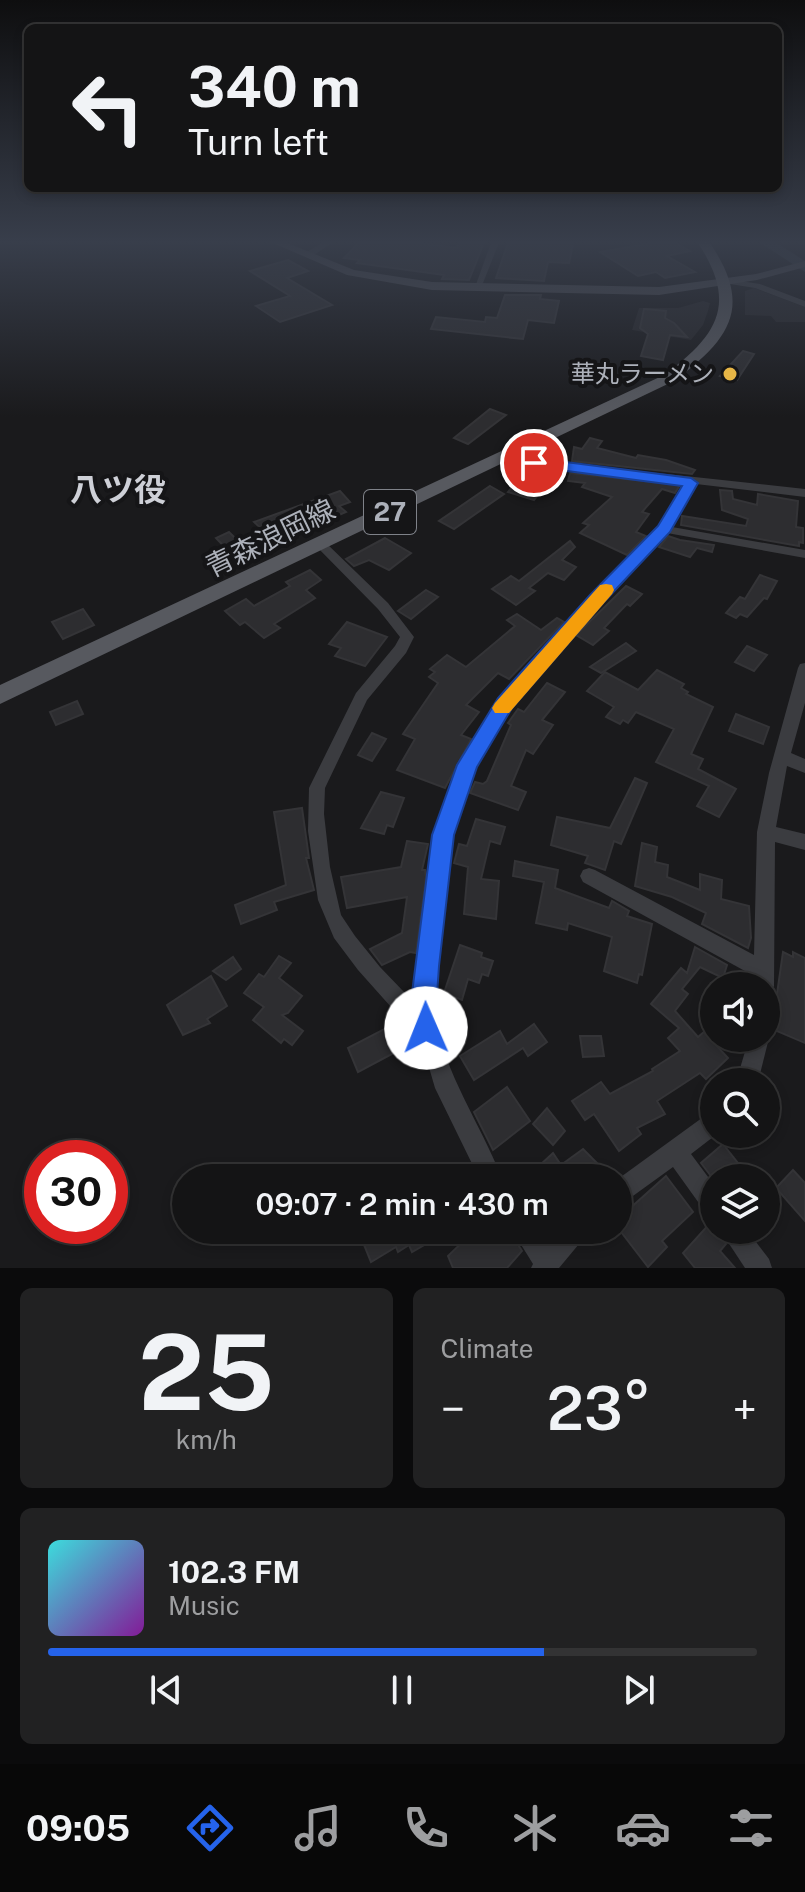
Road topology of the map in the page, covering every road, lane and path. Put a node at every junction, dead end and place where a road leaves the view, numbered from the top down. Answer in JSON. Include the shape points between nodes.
{"nodes":[{"id":1,"x":730,"y":299,"type":"edge"},
{"id":2,"x":514,"y":453,"type":"junction"},
{"id":3,"x":691,"y":483,"type":"junction"},
{"id":4,"x":805,"y":493,"type":"edge"},
{"id":5,"x":664,"y":529,"type":"junction"},
{"id":6,"x":321,"y":545,"type":"junction"},
{"id":7,"x":805,"y":554,"type":"edge"},
{"id":8,"x":805,"y":668,"type":"edge"},
{"id":9,"x":0,"y":695,"type":"edge"},
{"id":10,"x":783,"y":757,"type":"junction"},
{"id":11,"x":805,"y":766,"type":"edge"},
{"id":12,"x":766,"y":832,"type":"junction"},
{"id":13,"x":805,"y":842,"type":"edge"},
{"id":14,"x":589,"y":876,"type":"dead end"},
{"id":15,"x":752,"y":972,"type":"edge"},
{"id":16,"x":764,"y":972,"type":"edge"},
{"id":17,"x":423,"y":1009,"type":"junction"},
{"id":18,"x":700,"y":1133,"type":"edge"},
{"id":19,"x":675,"y":1151,"type":"junction"},
{"id":20,"x":484,"y":1164,"type":"edge"},
{"id":21,"x":632,"y":1183,"type":"edge"},
{"id":22,"x":700,"y":1186,"type":"edge"},
{"id":23,"x":532,"y":1244,"type":"edge"},
{"id":24,"x":564,"y":1244,"type":"edge"},
{"id":25,"x":742,"y":1244,"type":"edge"},
{"id":26,"x":545,"y":1266,"type":"edge"},
{"id":27,"x":760,"y":1268,"type":"edge"}],
"edges":[{"from":1,"to":2,"type":"main road","name":"青森浪岡線","number":"27","via":[[721,327],[697,358],[647,390]]},
{"from":2,"to":3,"type":"street","via":[[534,463]]},
{"from":2,"to":6,"type":"main road","name":"青森浪岡線","number":"27"},
{"from":3,"to":4,"type":"street"},
{"from":3,"to":5,"type":"street"},
{"from":5,"to":7,"type":"street"},
{"from":5,"to":17,"type":"street","via":[[523,681],[468,765],[443,835]]},
{"from":6,"to":9,"type":"main road","name":"青森浪岡線","number":"27"},
{"from":6,"to":17,"type":"street","via":[[407,637],[361,697],[317,788],[316,827],[330,911],[389,991]]},
{"from":8,"to":10,"type":"street"},
{"from":10,"to":11,"type":"street"},
{"from":10,"to":12,"type":"street"},
{"from":12,"to":13,"type":"street"},
{"from":12,"to":16,"type":"street"},
{"from":14,"to":15,"type":"street"},
{"from":17,"to":20,"type":"street","via":[[442,1076]]},
{"from":18,"to":19,"type":"street"},
{"from":19,"to":21,"type":"street"},
{"from":19,"to":22,"type":"street"},
{"from":23,"to":26,"type":"street"},
{"from":24,"to":26,"type":"street"},
{"from":25,"to":27,"type":"street"}]}
